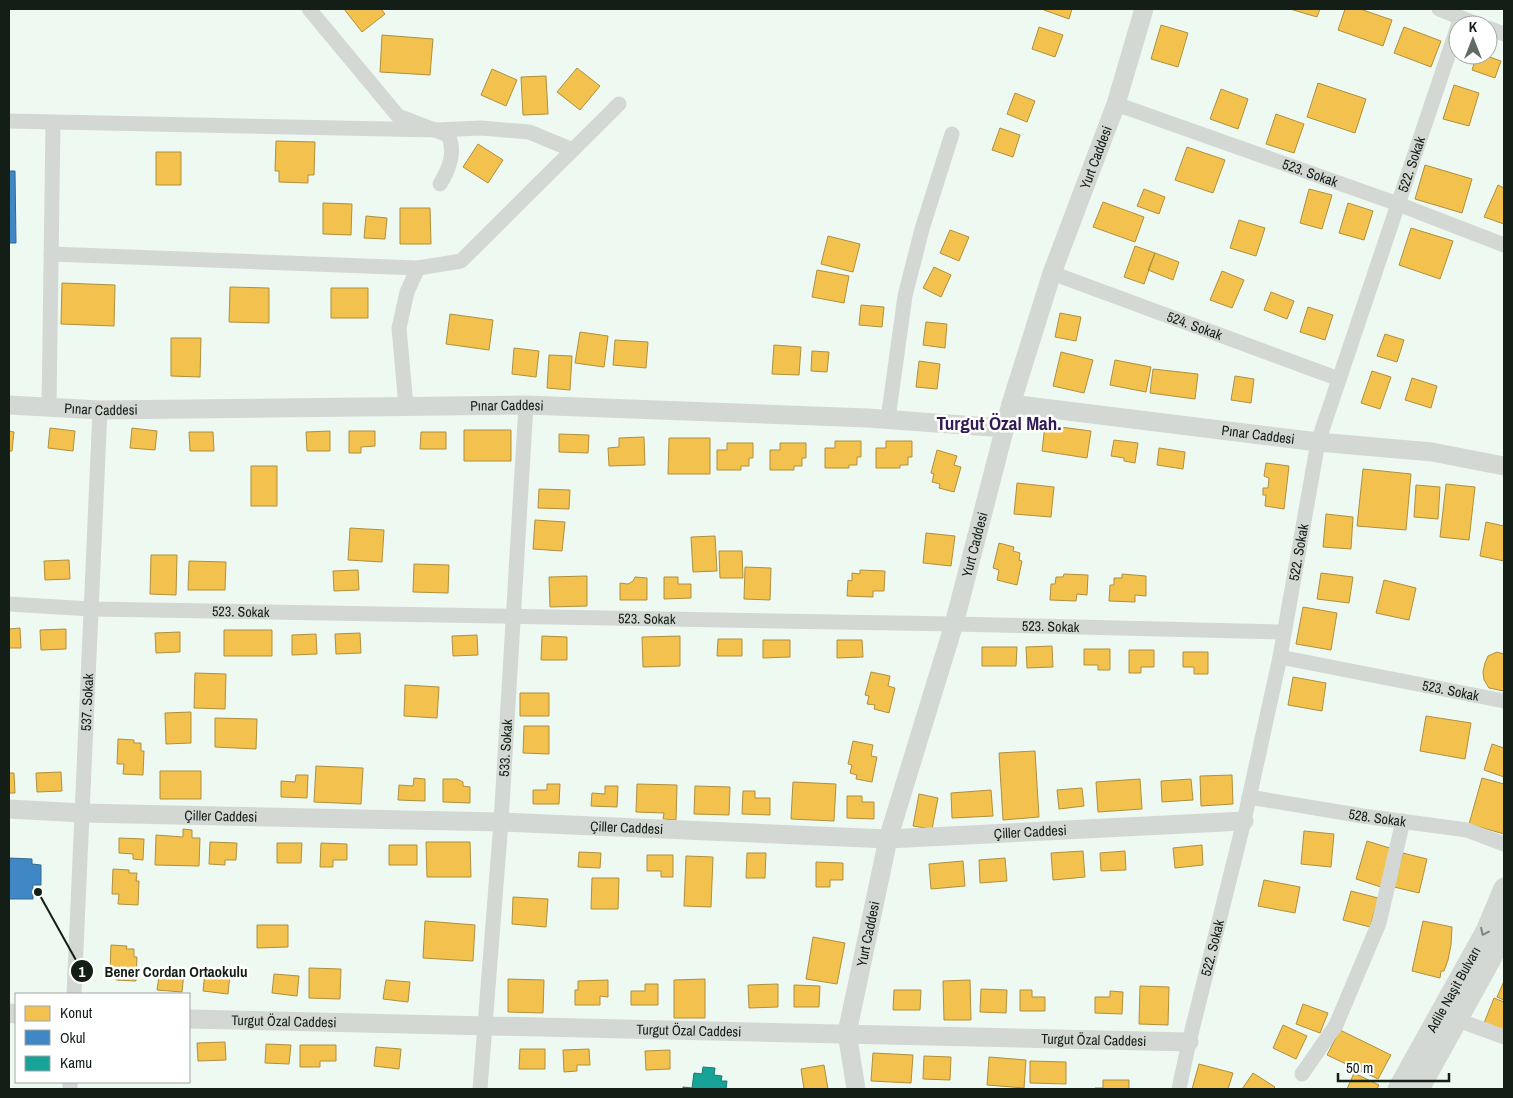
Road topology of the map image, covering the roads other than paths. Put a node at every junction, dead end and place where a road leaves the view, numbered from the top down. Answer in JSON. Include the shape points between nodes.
{"nodes":[{"id":1,"x":309,"y":9,"type":"edge"},
{"id":2,"x":1144,"y":9,"type":"edge"},
{"id":3,"x":1448,"y":56,"type":"edge"},
{"id":4,"x":619,"y":104,"type":"dead end"},
{"id":5,"x":1116,"y":104,"type":"junction"},
{"id":6,"x":9,"y":121,"type":"edge"},
{"id":7,"x":53,"y":122,"type":"junction"},
{"id":8,"x":436,"y":130,"type":"junction"},
{"id":9,"x":952,"y":134,"type":"dead end"},
{"id":10,"x":572,"y":150,"type":"junction"},
{"id":11,"x":440,"y":184,"type":"dead end"},
{"id":12,"x":1398,"y":204,"type":"junction"},
{"id":13,"x":1504,"y":245,"type":"edge"},
{"id":14,"x":51,"y":254,"type":"junction"},
{"id":15,"x":418,"y":268,"type":"junction"},
{"id":16,"x":1052,"y":273,"type":"junction"},
{"id":17,"x":1339,"y":379,"type":"junction"},
{"id":18,"x":1011,"y":404,"type":"junction"},
{"id":19,"x":9,"y":405,"type":"edge"},
{"id":20,"x":526,"y":405,"type":"junction"},
{"id":21,"x":406,"y":406,"type":"junction"},
{"id":22,"x":49,"y":407,"type":"junction"},
{"id":23,"x":100,"y":410,"type":"junction"},
{"id":24,"x":888,"y":420,"type":"junction"},
{"id":25,"x":1004,"y":428,"type":"junction"},
{"id":26,"x":1318,"y":442,"type":"junction"},
{"id":27,"x":1504,"y":466,"type":"edge"},
{"id":28,"x":9,"y":604,"type":"edge"},
{"id":29,"x":91,"y":609,"type":"junction"},
{"id":30,"x":513,"y":616,"type":"junction"},
{"id":31,"x":954,"y":624,"type":"junction"},
{"id":32,"x":1284,"y":632,"type":"junction"},
{"id":33,"x":1280,"y":657,"type":"junction"},
{"id":34,"x":1504,"y":701,"type":"edge"},
{"id":35,"x":1249,"y":797,"type":"junction"},
{"id":36,"x":9,"y":809,"type":"edge"},
{"id":37,"x":83,"y":813,"type":"junction"},
{"id":38,"x":1244,"y":821,"type":"junction"},
{"id":39,"x":1403,"y":821,"type":"junction"},
{"id":40,"x":501,"y":822,"type":"junction"},
{"id":41,"x":888,"y":839,"type":"junction"},
{"id":42,"x":1504,"y":844,"type":"edge"},
{"id":43,"x":1504,"y":888,"type":"edge"},
{"id":44,"x":1504,"y":928,"type":"edge"},
{"id":45,"x":74,"y":993,"type":"edge"},
{"id":46,"x":190,"y":1019,"type":"edge"},
{"id":47,"x":1458,"y":1020,"type":"junction"},
{"id":48,"x":485,"y":1025,"type":"junction"},
{"id":49,"x":847,"y":1033,"type":"junction"},
{"id":50,"x":1504,"y":1037,"type":"edge"},
{"id":51,"x":1189,"y":1042,"type":"junction"},
{"id":52,"x":1302,"y":1074,"type":"dead end"},
{"id":53,"x":480,"y":1089,"type":"edge"},
{"id":54,"x":856,"y":1089,"type":"edge"},
{"id":55,"x":1179,"y":1089,"type":"edge"},
{"id":56,"x":1398,"y":1089,"type":"edge"},
{"id":57,"x":1419,"y":1089,"type":"edge"}],
"edges":[{"from":1,"to":8,"type":"street","via":[[398,116]]},
{"from":2,"to":5,"type":"street","name":"Yurt Caddesi"},
{"from":3,"to":12,"type":"street","name":"522. Sokak"},
{"from":4,"to":10,"type":"street"},
{"from":5,"to":12,"type":"street","name":"523. Sokak"},
{"from":5,"to":16,"type":"street","name":"Yurt Caddesi"},
{"from":6,"to":7,"type":"street"},
{"from":7,"to":8,"type":"street"},
{"from":7,"to":14,"type":"street"},
{"from":8,"to":10,"type":"street","via":[[482,128],[529,132]]},
{"from":8,"to":11,"type":"street","via":[[448,135],[453,144],[448,172]]},
{"from":9,"to":24,"type":"street","via":[[905,296]]},
{"from":10,"to":15,"type":"street","via":[[461,261]]},
{"from":12,"to":13,"type":"street","name":"523. Sokak"},
{"from":12,"to":17,"type":"street","name":"522. Sokak"},
{"from":14,"to":15,"type":"street"},
{"from":14,"to":22,"type":"street"},
{"from":15,"to":21,"type":"street","via":[[407,292],[399,328]]},
{"from":16,"to":17,"type":"street","name":"524. Sokak"},
{"from":16,"to":18,"type":"street","name":"Yurt Caddesi"},
{"from":17,"to":26,"type":"street","name":"522. Sokak"},
{"from":18,"to":25,"type":"street","name":"Yurt Caddesi"},
{"from":18,"to":26,"type":"street","name":"Pınar Caddesi"},
{"from":19,"to":22,"type":"street","name":"Pınar Caddesi"},
{"from":20,"to":21,"type":"street","name":"Pınar Caddesi"},
{"from":20,"to":24,"type":"street","name":"Pınar Caddesi"},
{"from":20,"to":30,"type":"street","name":"533. Sokak"},
{"from":21,"to":23,"type":"street","name":"Pınar Caddesi"},
{"from":22,"to":23,"type":"street","name":"Pınar Caddesi"},
{"from":23,"to":29,"type":"street","name":"537. Sokak"},
{"from":24,"to":25,"type":"street","name":"Pınar Caddesi"},
{"from":25,"to":31,"type":"street","name":"Yurt Caddesi"},
{"from":26,"to":27,"type":"street","name":"Pınar Caddesi","via":[[1432,452]]},
{"from":26,"to":32,"type":"street","name":"522. Sokak"},
{"from":28,"to":29,"type":"street","name":"523. Sokak"},
{"from":29,"to":30,"type":"street","name":"523. Sokak"},
{"from":29,"to":37,"type":"street","name":"537. Sokak"},
{"from":30,"to":31,"type":"street","name":"523. Sokak"},
{"from":30,"to":40,"type":"street","name":"533. Sokak"},
{"from":31,"to":32,"type":"street","name":"523. Sokak"},
{"from":31,"to":41,"type":"street","name":"Yurt Caddesi"},
{"from":32,"to":33,"type":"street","name":"522. Sokak"},
{"from":33,"to":34,"type":"street","name":"523. Sokak"},
{"from":33,"to":35,"type":"street","name":"522. Sokak"},
{"from":35,"to":38,"type":"street","name":"522. Sokak"},
{"from":35,"to":39,"type":"street","name":"528. Sokak"},
{"from":36,"to":37,"type":"street","name":"Çiller Caddesi"},
{"from":37,"to":40,"type":"street","name":"Çiller Caddesi"},
{"from":37,"to":45,"type":"street","name":"537. Sokak"},
{"from":38,"to":41,"type":"street","name":"Çiller Caddesi"},
{"from":38,"to":51,"type":"street","name":"522. Sokak"},
{"from":39,"to":42,"type":"street","name":"528. Sokak","via":[[1467,830]]},
{"from":39,"to":52,"type":"street","via":[[1379,923],[1336,1025]]},
{"from":40,"to":41,"type":"street","name":"Çiller Caddesi"},
{"from":40,"to":48,"type":"street","name":"533. Sokak"},
{"from":41,"to":49,"type":"street","name":"Yurt Caddesi"},
{"from":43,"to":56,"type":"main road","name":"Adile Naşit Bulvarı","one_way":true,"via":[[1486,931]]},
{"from":44,"to":47,"type":"main road","name":"Adile Naşit Bulvarı"},
{"from":46,"to":48,"type":"street","name":"Turgut Özal Caddesi"},
{"from":47,"to":50,"type":"street"},
{"from":47,"to":57,"type":"main road","name":"Adile Naşit Bulvarı"},
{"from":48,"to":49,"type":"street","name":"Turgut Özal Caddesi"},
{"from":48,"to":53,"type":"street","name":"533. Sokak"},
{"from":49,"to":51,"type":"street","name":"Turgut Özal Caddesi"},
{"from":49,"to":54,"type":"street","name":"Yurt Caddesi"},
{"from":51,"to":55,"type":"street","name":"522. Sokak"}]}
